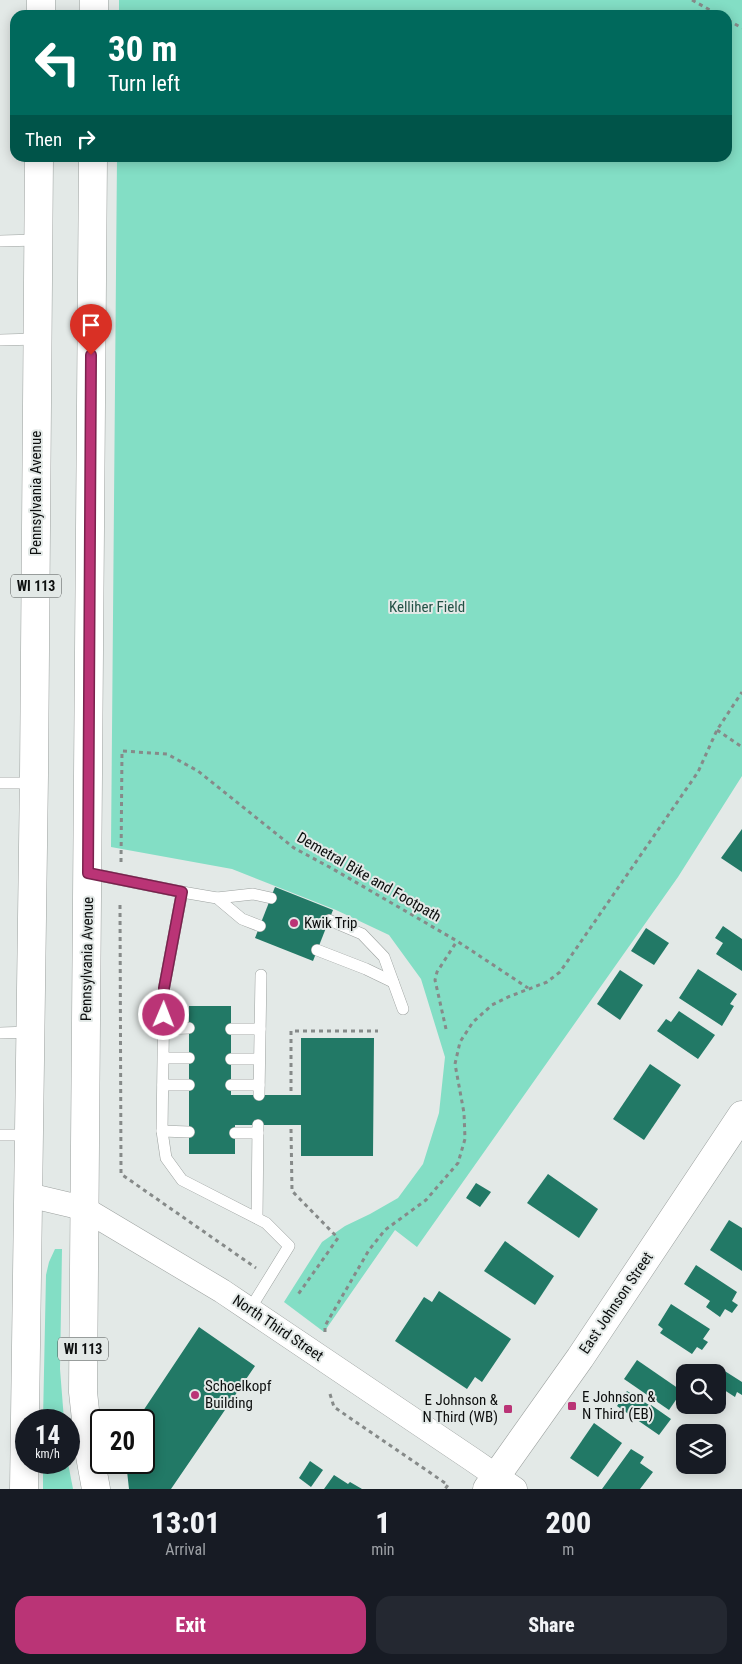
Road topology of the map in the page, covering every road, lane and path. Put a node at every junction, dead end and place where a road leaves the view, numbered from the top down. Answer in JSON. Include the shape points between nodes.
{"nodes":[{"id":1,"x":692,"y":0,"type":"edge"},
{"id":2,"x":710,"y":10,"type":"edge"},
{"id":3,"x":40,"y":162,"type":"edge"},
{"id":4,"x":93,"y":162,"type":"edge"},
{"id":5,"x":39,"y":240,"type":"junction"},
{"id":6,"x":0,"y":241,"type":"edge"},
{"id":7,"x":38,"y":339,"type":"junction"},
{"id":8,"x":0,"y":340,"type":"edge"},
{"id":9,"x":742,"y":692,"type":"edge"},
{"id":10,"x":717,"y":730,"type":"junction"},
{"id":11,"x":742,"y":747,"type":"edge"},
{"id":12,"x":0,"y":783,"type":"edge"},
{"id":13,"x":34,"y":783,"type":"junction"},
{"id":14,"x":121,"y":862,"type":"dead end"},
{"id":15,"x":88,"y":873,"type":"junction"},
{"id":16,"x":182,"y":892,"type":"junction"},
{"id":17,"x":216,"y":898,"type":"junction"},
{"id":18,"x":271,"y":898,"type":"dead end"},
{"id":19,"x":329,"y":920,"type":"dead end"},
{"id":20,"x":260,"y":926,"type":"dead end"},
{"id":21,"x":457,"y":941,"type":"junction"},
{"id":22,"x":317,"y":950,"type":"dead end"},
{"id":23,"x":261,"y":975,"type":"dead end"},
{"id":24,"x":393,"y":982,"type":"junction"},
{"id":25,"x":528,"y":988,"type":"junction"},
{"id":26,"x":403,"y":1009,"type":"dead end"},
{"id":27,"x":164,"y":1028,"type":"junction"},
{"id":28,"x":189,"y":1028,"type":"dead end"},
{"id":29,"x":232,"y":1028,"type":"dead end"},
{"id":30,"x":260,"y":1028,"type":"junction"},
{"id":31,"x":446,"y":1029,"type":"dead end"},
{"id":32,"x":378,"y":1031,"type":"dead end"},
{"id":33,"x":0,"y":1032,"type":"edge"},
{"id":34,"x":31,"y":1032,"type":"junction"},
{"id":35,"x":164,"y":1058,"type":"junction"},
{"id":36,"x":189,"y":1058,"type":"dead end"},
{"id":37,"x":231,"y":1059,"type":"dead end"},
{"id":38,"x":260,"y":1059,"type":"junction"},
{"id":39,"x":163,"y":1085,"type":"junction"},
{"id":40,"x":189,"y":1085,"type":"dead end"},
{"id":41,"x":232,"y":1085,"type":"dead end"},
{"id":42,"x":291,"y":1091,"type":"dead end"},
{"id":43,"x":742,"y":1116,"type":"edge"},
{"id":44,"x":291,"y":1129,"type":"dead end"},
{"id":45,"x":162,"y":1131,"type":"junction"},
{"id":46,"x":189,"y":1132,"type":"dead end"},
{"id":47,"x":235,"y":1133,"type":"dead end"},
{"id":48,"x":0,"y":1135,"type":"edge"},
{"id":49,"x":29,"y":1135,"type":"junction"},
{"id":50,"x":28,"y":1194,"type":"junction"},
{"id":51,"x":84,"y":1208,"type":"junction"},
{"id":52,"x":257,"y":1218,"type":"junction"},
{"id":53,"x":297,"y":1296,"type":"dead end"},
{"id":54,"x":250,"y":1309,"type":"junction"},
{"id":55,"x":325,"y":1326,"type":"dead end"},
{"id":56,"x":334,"y":1407,"type":"dead end"},
{"id":57,"x":499,"y":1485,"type":"edge"},
{"id":58,"x":24,"y":1489,"type":"edge"},
{"id":59,"x":96,"y":1489,"type":"edge"},
{"id":60,"x":445,"y":1489,"type":"edge"}],
"edges":[{"from":1,"to":2,"type":"path"},
{"from":3,"to":5,"type":"main road","name":"Pennsylvania Avenue","number":"WI 113"},
{"from":4,"to":15,"type":"main road","name":"Pennsylvania Avenue","number":"WI 113"},
{"from":5,"to":6,"type":"lane"},
{"from":5,"to":7,"type":"main road","name":"Pennsylvania Avenue","number":"WI 113"},
{"from":7,"to":8,"type":"lane"},
{"from":7,"to":13,"type":"main road","name":"Pennsylvania Avenue","number":"WI 113"},
{"from":9,"to":10,"type":"path"},
{"from":10,"to":11,"type":"path"},
{"from":10,"to":25,"type":"path","via":[[698,772],[560,972],[547,982]]},
{"from":12,"to":13,"type":"lane"},
{"from":13,"to":34,"type":"main road","name":"Pennsylvania Avenue","number":"WI 113"},
{"from":14,"to":21,"type":"path","name":"Demetral Bike and Footpath","via":[[122,751],[167,754],[205,777],[294,848]]},
{"from":15,"to":16,"type":"lane"},
{"from":15,"to":51,"type":"main road","name":"Pennsylvania Avenue","number":"WI 113"},
{"from":16,"to":17,"type":"lane"},
{"from":16,"to":27,"type":"lane","via":[[164,988]]},
{"from":17,"to":18,"type":"lane","via":[[253,894]]},
{"from":17,"to":20,"type":"lane","via":[[242,919]]},
{"from":19,"to":24,"type":"lane","via":[[362,934],[384,957]]},
{"from":21,"to":25,"type":"path","name":"Demetral Bike and Footpath"},
{"from":21,"to":31,"type":"path","via":[[435,980]]},
{"from":22,"to":24,"type":"lane"},
{"from":23,"to":30,"type":"lane"},
{"from":24,"to":26,"type":"lane"},
{"from":25,"to":55,"type":"path","via":[[492,1005],[473,1022],[460,1042],[455,1064],[465,1139],[458,1164],[426,1200],[385,1230],[369,1250]]},
{"from":27,"to":28,"type":"lane"},
{"from":27,"to":35,"type":"lane"},
{"from":29,"to":30,"type":"lane"},
{"from":30,"to":38,"type":"lane"},
{"from":32,"to":42,"type":"path","via":[[291,1031]]},
{"from":33,"to":34,"type":"lane"},
{"from":34,"to":49,"type":"main road","name":"Pennsylvania Avenue","number":"WI 113"},
{"from":35,"to":36,"type":"lane"},
{"from":35,"to":39,"type":"lane"},
{"from":37,"to":38,"type":"lane"},
{"from":38,"to":41,"type":"lane","via":[[259,1090]]},
{"from":39,"to":40,"type":"lane"},
{"from":39,"to":45,"type":"lane"},
{"from":43,"to":57,"type":"main road","name":"East Johnson Street"},
{"from":44,"to":53,"type":"path","via":[[292,1191],[338,1238]]},
{"from":45,"to":46,"type":"lane"},
{"from":45,"to":52,"type":"lane","via":[[166,1158],[182,1180]]},
{"from":47,"to":52,"type":"lane","via":[[258,1129]]},
{"from":48,"to":49,"type":"lane"},
{"from":49,"to":50,"type":"main road","name":"Pennsylvania Avenue","number":"WI 113"},
{"from":50,"to":51,"type":"street","name":"North Third Street"},
{"from":50,"to":58,"type":"main road","name":"Pennsylvania Avenue","number":"WI 113"},
{"from":51,"to":54,"type":"street","name":"North Third Street"},
{"from":51,"to":59,"type":"main road","name":"Pennsylvania Avenue","number":"WI 113","via":[[83,1392]]},
{"from":52,"to":54,"type":"lane","via":[[266,1222],[289,1246]]},
{"from":54,"to":57,"type":"street","name":"North Third Street"},
{"from":56,"to":60,"type":"path","via":[[448,1485]]}]}
